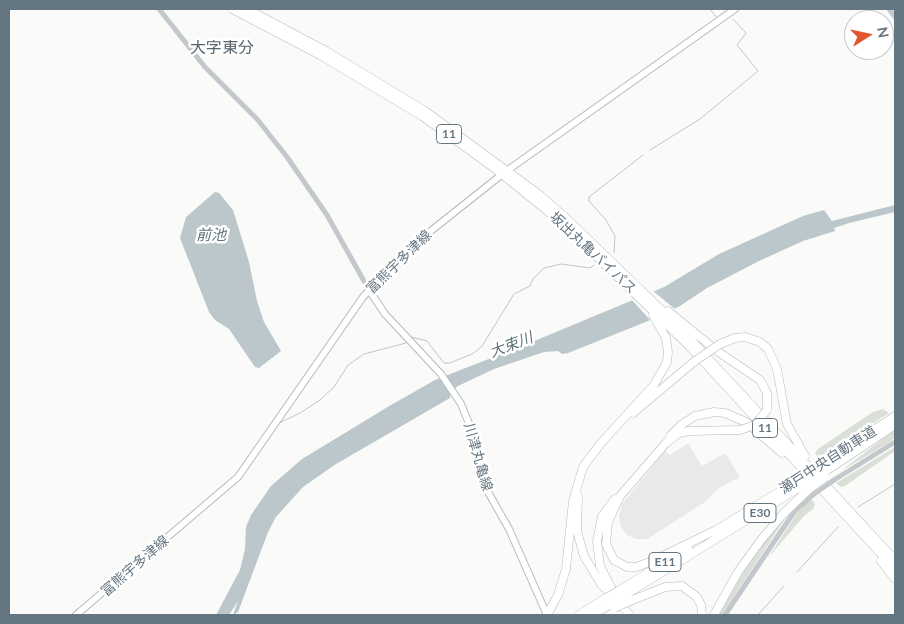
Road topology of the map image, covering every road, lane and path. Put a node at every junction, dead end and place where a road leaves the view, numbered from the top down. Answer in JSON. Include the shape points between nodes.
{"nodes":[{"id":1,"x":159,"y":9,"type":"edge"},
{"id":2,"x":232,"y":9,"type":"edge"},
{"id":3,"x":247,"y":9,"type":"edge"},
{"id":4,"x":735,"y":9,"type":"edge"},
{"id":5,"x":888,"y":9,"type":"edge"},
{"id":6,"x":895,"y":17,"type":"edge"},
{"id":7,"x":505,"y":172,"type":"junction"},
{"id":8,"x":369,"y":290,"type":"junction"},
{"id":9,"x":640,"y":295,"type":"junction"},
{"id":10,"x":668,"y":320,"type":"junction"},
{"id":11,"x":683,"y":331,"type":"junction"},
{"id":12,"x":893,"y":422,"type":"edge"},
{"id":13,"x":616,"y":426,"type":"junction"},
{"id":14,"x":895,"y":442,"type":"edge"},
{"id":15,"x":652,"y":457,"type":"junction"},
{"id":16,"x":583,"y":467,"type":"junction"},
{"id":17,"x":828,"y":473,"type":"junction"},
{"id":18,"x":807,"y":487,"type":"junction"},
{"id":19,"x":624,"y":488,"type":"junction"},
{"id":20,"x":852,"y":517,"type":"junction"},
{"id":21,"x":713,"y":535,"type":"junction"},
{"id":22,"x":895,"y":553,"type":"edge"},
{"id":23,"x":895,"y":560,"type":"edge"},
{"id":24,"x":895,"y":569,"type":"edge"},
{"id":25,"x":895,"y":579,"type":"edge"},
{"id":26,"x":625,"y":595,"type":"junction"},
{"id":27,"x":611,"y":604,"type":"junction"},
{"id":28,"x":76,"y":615,"type":"edge"},
{"id":29,"x":547,"y":615,"type":"edge"},
{"id":30,"x":579,"y":615,"type":"edge"},
{"id":31,"x":592,"y":615,"type":"edge"},
{"id":32,"x":601,"y":615,"type":"edge"},
{"id":33,"x":630,"y":615,"type":"edge"},
{"id":34,"x":636,"y":615,"type":"edge"},
{"id":35,"x":702,"y":615,"type":"edge"},
{"id":36,"x":714,"y":615,"type":"edge"},
{"id":37,"x":725,"y":615,"type":"edge"}],
"edges":[{"from":1,"to":8,"type":"street","via":[[205,67],[257,119],[287,157],[327,216]]},
{"from":2,"to":7,"type":"highway","name":"坂出丸亀バイパス","number":"11","via":[[385,93]]},
{"from":3,"to":7,"type":"highway","name":"坂出丸亀バイパス","number":"11","via":[[390,89],[452,130]]},
{"from":4,"to":7,"type":"main road","name":"富熊宇多津線"},
{"from":5,"to":6,"type":"street"},
{"from":7,"to":8,"type":"main road","name":"富熊宇多津線","via":[[432,230]]},
{"from":7,"to":9,"type":"highway","name":"坂出丸亀バイパス","number":"11"},
{"from":7,"to":9,"type":"highway","name":"坂出丸亀バイパス","number":"11","via":[[567,219]]},
{"from":8,"to":28,"type":"main road","name":"富熊宇多津線","via":[[238,477]]},
{"from":8,"to":29,"type":"main road","name":"川津丸亀線","via":[[385,314],[441,374],[459,402],[475,438],[490,498],[509,529]]},
{"from":9,"to":10,"type":"highway"},
{"from":9,"to":10,"type":"highway"},
{"from":10,"to":11,"type":"highway"},
{"from":10,"to":11,"type":"highway","number":"11"},
{"from":10,"to":13,"type":"highway","via":[[668,358],[661,375]]},
{"from":11,"to":15,"type":"highway","bridge":true,"via":[[760,380],[767,393],[767,410],[755,425],[740,430],[684,432]]},
{"from":11,"to":20,"type":"highway","number":"11"},
{"from":12,"to":17,"type":"highway","name":"瀬戸中央自動車道","number":"E30"},
{"from":12,"to":17,"type":"highway","name":"瀬戸中央自動車道","number":"E30"},
{"from":13,"to":16,"type":"highway"},
{"from":13,"to":20,"type":"highway","bridge":true,"via":[[720,344],[735,338],[755,339],[768,348],[777,369],[791,434]]},
{"from":14,"to":17,"type":"street"},
{"from":15,"to":19,"type":"highway"},
{"from":15,"to":20,"type":"highway","via":[[689,419],[714,412],[730,414],[761,433]]},
{"from":16,"to":29,"type":"highway","via":[[573,501],[566,569]]},
{"from":16,"to":33,"type":"highway","via":[[577,524],[582,549],[601,584]]},
{"from":17,"to":18,"type":"highway","name":"瀬戸中央自動車道","number":"E30","bridge":true},
{"from":17,"to":18,"type":"highway","bridge":true},
{"from":18,"to":21,"type":"highway","name":"瀬戸中央自動車道","number":"E30"},
{"from":18,"to":36,"type":"highway","via":[[761,540]]},
{"from":18,"to":37,"type":"street","via":[[794,512]]},
{"from":19,"to":21,"type":"highway","via":[[612,511],[605,539],[610,557],[622,565],[646,564]]},
{"from":19,"to":34,"type":"highway","via":[[602,516],[597,547],[607,584]]},
{"from":20,"to":22,"type":"highway","number":"11"},
{"from":20,"to":23,"type":"highway","number":"11"},
{"from":20,"to":24,"type":"highway","number":"11"},
{"from":20,"to":25,"type":"highway","number":"11"},
{"from":21,"to":26,"type":"highway","number":"E11"},
{"from":26,"to":27,"type":"highway","number":"E11","bridge":true},
{"from":26,"to":35,"type":"highway","via":[[682,586],[697,596]]},
{"from":27,"to":30,"type":"highway","number":"E11"},
{"from":27,"to":31,"type":"highway","number":"E11"},
{"from":27,"to":32,"type":"highway"}]}
